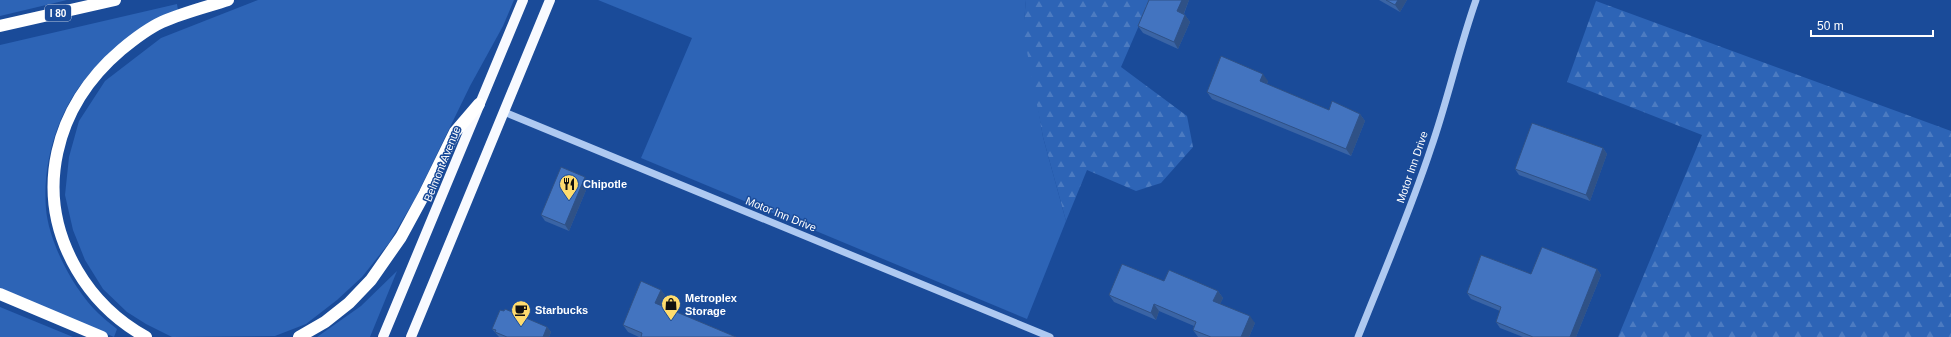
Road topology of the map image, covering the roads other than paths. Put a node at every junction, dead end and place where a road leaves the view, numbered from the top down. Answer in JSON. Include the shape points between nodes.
{"nodes":[{"id":1,"x":116,"y":0,"type":"edge"},
{"id":2,"x":228,"y":0,"type":"edge"},
{"id":3,"x":523,"y":0,"type":"edge"},
{"id":4,"x":550,"y":0,"type":"edge"},
{"id":5,"x":1476,"y":0,"type":"edge"},
{"id":6,"x":0,"y":26,"type":"edge"},
{"id":7,"x":479,"y":104,"type":"junction"},
{"id":8,"x":504,"y":112,"type":"junction"},
{"id":9,"x":0,"y":294,"type":"edge"},
{"id":10,"x":102,"y":337,"type":"edge"},
{"id":11,"x":146,"y":337,"type":"edge"},
{"id":12,"x":299,"y":337,"type":"edge"},
{"id":13,"x":383,"y":337,"type":"edge"},
{"id":14,"x":411,"y":337,"type":"edge"},
{"id":15,"x":1050,"y":337,"type":"edge"},
{"id":16,"x":1358,"y":337,"type":"edge"}],
"edges":[{"from":1,"to":6,"type":"highway","number":"I 80"},
{"from":2,"to":11,"type":"highway","via":[[162,22],[121,50],[98,73],[80,97],[65,125],[57,150],[53,193],[57,222],[66,247],[88,288],[106,309]]},
{"from":3,"to":7,"type":"main road","name":"Belmont Avenue"},
{"from":4,"to":8,"type":"main road"},
{"from":5,"to":16,"type":"street","name":"Motor Inn Drive","via":[[1432,146]]},
{"from":7,"to":12,"type":"highway","via":[[455,132],[426,193],[372,280],[349,303]]},
{"from":7,"to":13,"type":"main road","name":"Belmont Avenue"},
{"from":8,"to":14,"type":"main road"},
{"from":8,"to":15,"type":"street","name":"Motor Inn Drive"},
{"from":9,"to":10,"type":"highway"}]}
